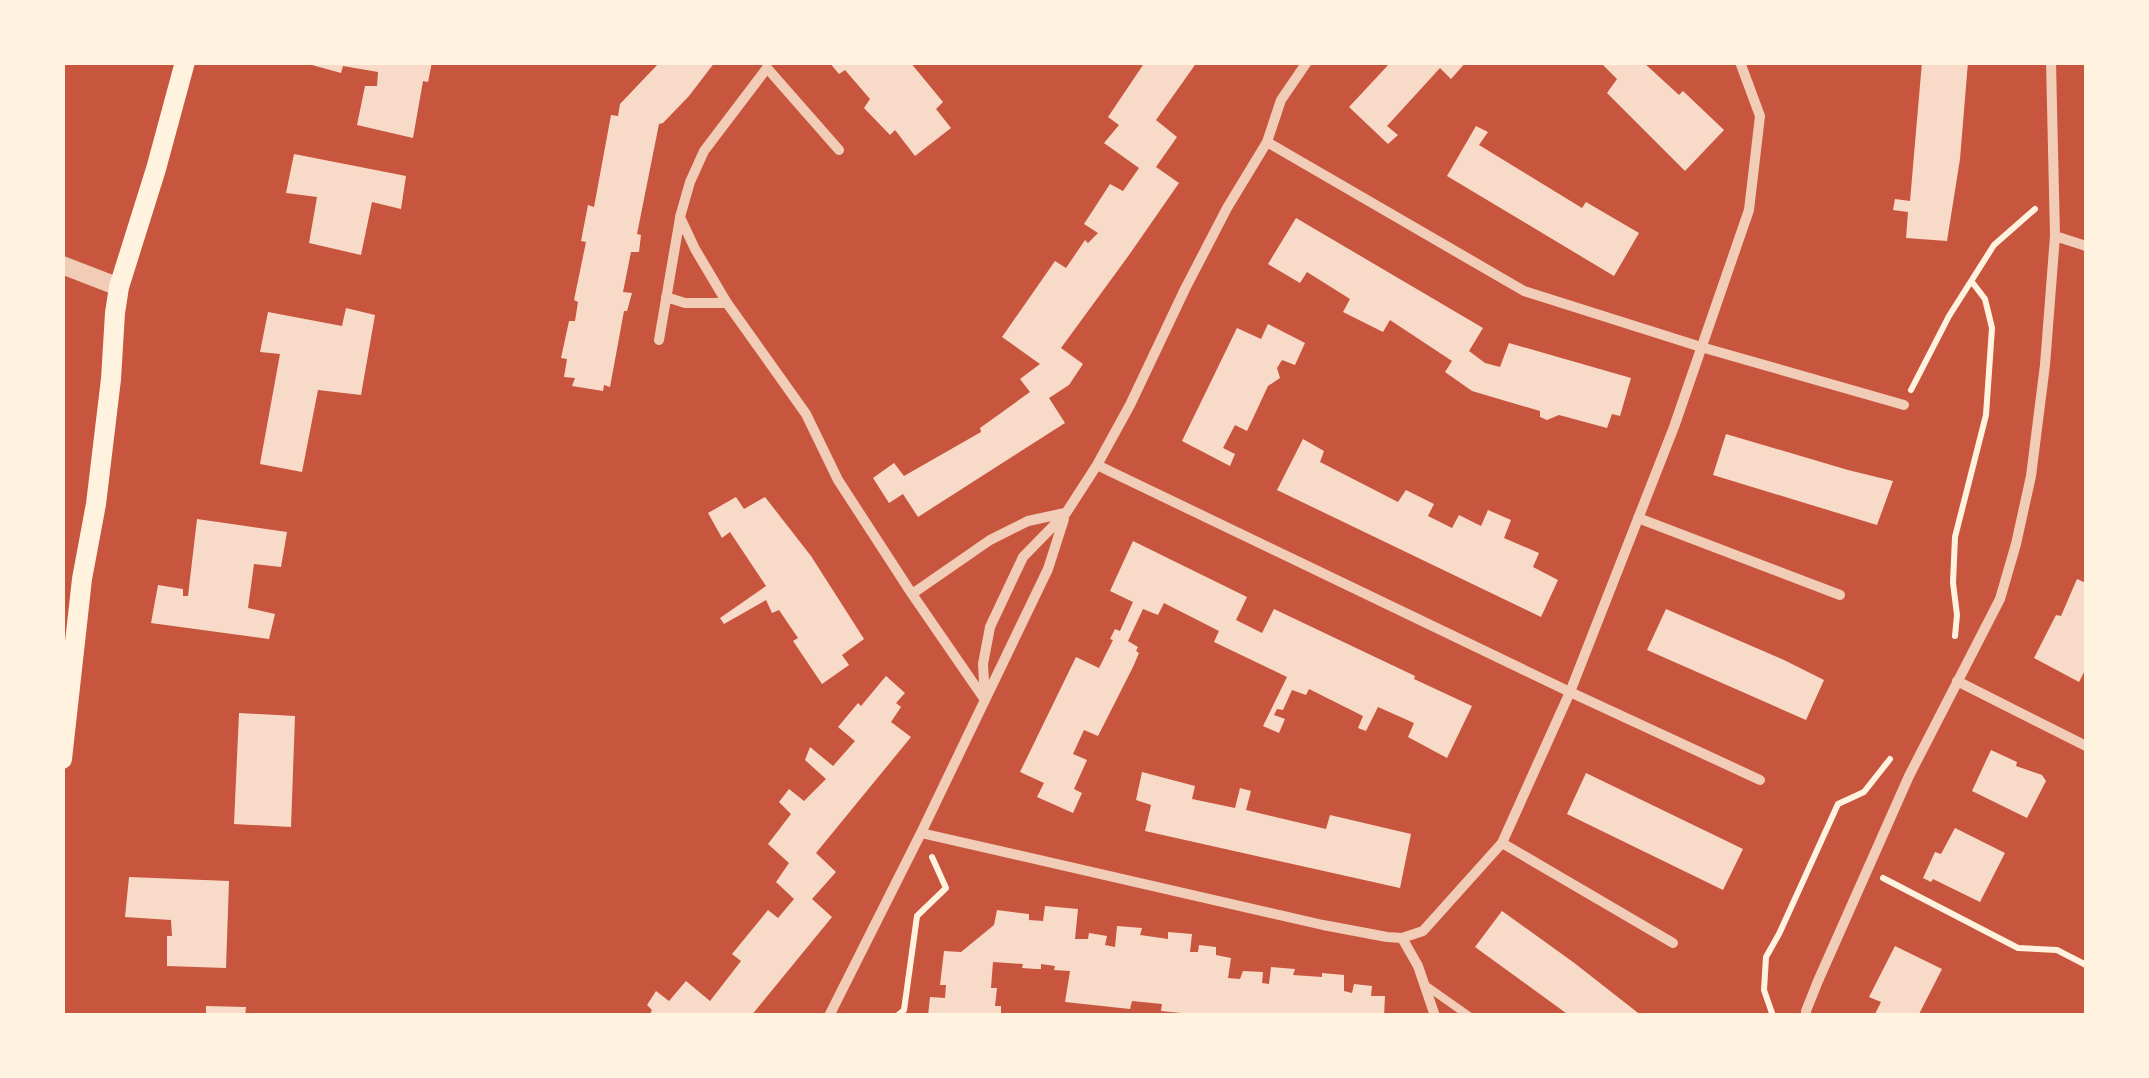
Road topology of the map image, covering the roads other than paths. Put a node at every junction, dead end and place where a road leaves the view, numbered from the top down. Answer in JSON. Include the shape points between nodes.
{"nodes":[{"id":1,"x":186,"y":62,"type":"edge"},
{"id":2,"x":1307,"y":62,"type":"edge"},
{"id":3,"x":1740,"y":62,"type":"edge"},
{"id":4,"x":2051,"y":62,"type":"edge"},
{"id":5,"x":765,"y":65,"type":"edge"},
{"id":6,"x":1267,"y":142,"type":"junction"},
{"id":7,"x":839,"y":150,"type":"dead end"},
{"id":8,"x":680,"y":217,"type":"junction"},
{"id":9,"x":2055,"y":236,"type":"junction"},
{"id":10,"x":2086,"y":246,"type":"edge"},
{"id":11,"x":62,"y":265,"type":"edge"},
{"id":12,"x":120,"y":287,"type":"junction"},
{"id":13,"x":666,"y":297,"type":"junction"},
{"id":14,"x":727,"y":303,"type":"junction"},
{"id":15,"x":659,"y":340,"type":"dead end"},
{"id":16,"x":1702,"y":347,"type":"junction"},
{"id":17,"x":1904,"y":406,"type":"road end"},
{"id":18,"x":1096,"y":466,"type":"junction"},
{"id":19,"x":1066,"y":513,"type":"junction"},
{"id":20,"x":1638,"y":518,"type":"junction"},
{"id":21,"x":912,"y":594,"type":"junction"},
{"id":22,"x":1840,"y":595,"type":"dead end"},
{"id":23,"x":1958,"y":681,"type":"junction"},
{"id":24,"x":1570,"y":692,"type":"junction"},
{"id":25,"x":985,"y":700,"type":"junction"},
{"id":26,"x":2086,"y":746,"type":"edge"},
{"id":27,"x":62,"y":759,"type":"edge"},
{"id":28,"x":1760,"y":780,"type":"dead end"},
{"id":29,"x":922,"y":833,"type":"junction"},
{"id":30,"x":1502,"y":843,"type":"junction"},
{"id":31,"x":1402,"y":938,"type":"junction"},
{"id":32,"x":1673,"y":942,"type":"dead end"},
{"id":33,"x":1425,"y":985,"type":"junction"},
{"id":34,"x":829,"y":1016,"type":"edge"},
{"id":35,"x":1435,"y":1016,"type":"edge"},
{"id":36,"x":1469,"y":1016,"type":"edge"},
{"id":37,"x":1806,"y":1016,"type":"edge"}],
"edges":[{"from":1,"to":12,"type":"main road"},
{"from":2,"to":6,"type":"street","via":[[1281,100]]},
{"from":3,"to":16,"type":"street","via":[[1760,116],[1749,210]]},
{"from":4,"to":9,"type":"street"},
{"from":5,"to":7,"type":"street"},
{"from":5,"to":8,"type":"street","via":[[704,151]]},
{"from":6,"to":16,"type":"street","via":[[1524,291]]},
{"from":6,"to":18,"type":"street"},
{"from":8,"to":13,"type":"street"},
{"from":8,"to":14,"type":"street"},
{"from":9,"to":10,"type":"street"},
{"from":9,"to":23,"type":"street","via":[[2032,476],[2000,599]]},
{"from":11,"to":12,"type":"street"},
{"from":12,"to":27,"type":"main road"},
{"from":13,"to":14,"type":"street","via":[[684,304]]},
{"from":13,"to":15,"type":"street"},
{"from":14,"to":21,"type":"street","via":[[806,414],[838,480]]},
{"from":16,"to":17,"type":"street"},
{"from":16,"to":20,"type":"street"},
{"from":18,"to":19,"type":"street"},
{"from":18,"to":24,"type":"street"},
{"from":19,"to":21,"type":"street","via":[[990,540]]},
{"from":19,"to":25,"type":"street","via":[[1048,569]]},
{"from":19,"to":25,"type":"street","via":[[1023,557],[990,627]]},
{"from":20,"to":22,"type":"street"},
{"from":20,"to":24,"type":"street"},
{"from":21,"to":25,"type":"street"},
{"from":23,"to":26,"type":"street"},
{"from":23,"to":37,"type":"street","via":[[1909,776]]},
{"from":24,"to":28,"type":"street"},
{"from":24,"to":30,"type":"street"},
{"from":25,"to":29,"type":"street"},
{"from":29,"to":31,"type":"street"},
{"from":29,"to":34,"type":"street"},
{"from":30,"to":31,"type":"street","via":[[1423,931]]},
{"from":30,"to":32,"type":"street"},
{"from":31,"to":33,"type":"street"},
{"from":33,"to":35,"type":"street"},
{"from":33,"to":36,"type":"lane"}]}
